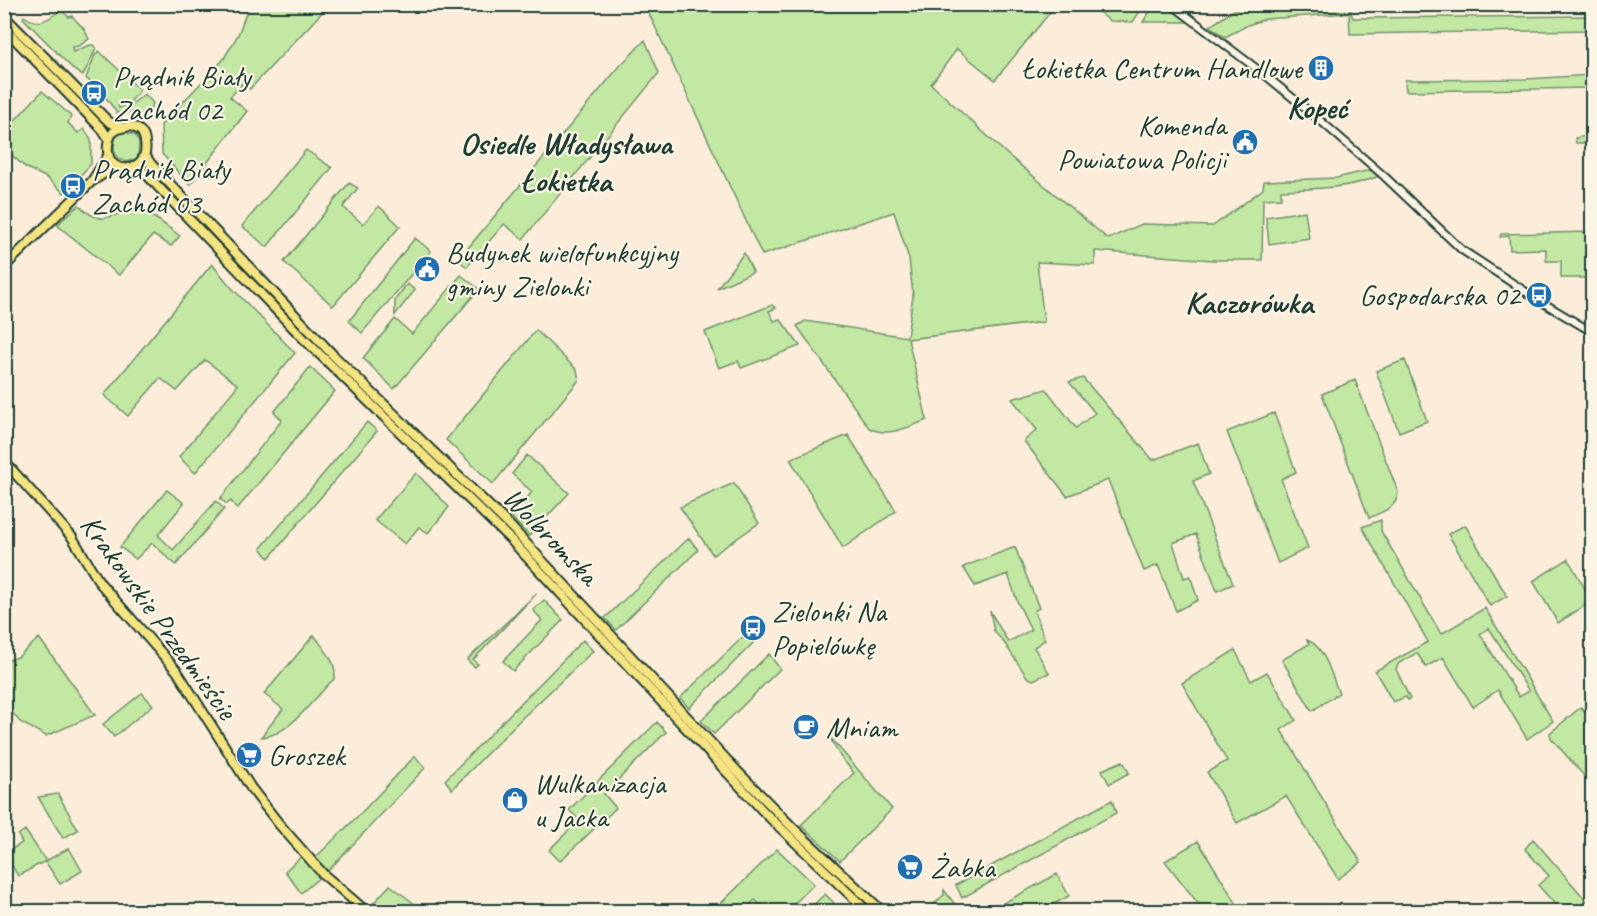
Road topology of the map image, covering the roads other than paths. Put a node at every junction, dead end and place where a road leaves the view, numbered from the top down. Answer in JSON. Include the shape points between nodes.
{"nodes":[{"id":1,"x":1171,"y":4,"type":"edge"},
{"id":2,"x":4,"y":16,"type":"edge"},
{"id":3,"x":4,"y":28,"type":"edge"},
{"id":4,"x":121,"y":127,"type":"junction"},
{"id":5,"x":109,"y":140,"type":"junction"},
{"id":6,"x":145,"y":155,"type":"junction"},
{"id":7,"x":108,"y":156,"type":"junction"},
{"id":8,"x":116,"y":166,"type":"junction"},
{"id":9,"x":134,"y":166,"type":"junction"},
{"id":10,"x":92,"y":182,"type":"junction"},
{"id":11,"x":4,"y":267,"type":"edge"},
{"id":12,"x":1593,"y":332,"type":"edge"},
{"id":13,"x":4,"y":461,"type":"edge"},
{"id":14,"x":367,"y":912,"type":"edge"},
{"id":15,"x":868,"y":912,"type":"edge"},
{"id":16,"x":883,"y":912,"type":"edge"}],
"edges":[{"from":1,"to":12,"type":"street","via":[[1322,122],[1462,250]]},
{"from":2,"to":4,"type":"main road","via":[[109,122]]},
{"from":3,"to":5,"type":"main road"},
{"from":4,"to":5,"type":"main road"},
{"from":4,"to":6,"type":"main road","via":[[141,131],[146,142]]},
{"from":5,"to":7,"type":"main road"},
{"from":6,"to":9,"type":"main road"},
{"from":6,"to":16,"type":"main road","name":"Wolbromska","via":[[309,330],[511,527],[771,805]]},
{"from":7,"to":8,"type":"main road"},
{"from":7,"to":10,"type":"main road"},
{"from":8,"to":9,"type":"main road"},
{"from":8,"to":10,"type":"main road"},
{"from":9,"to":15,"type":"main road","name":"Wolbromska","via":[[176,204],[304,339],[511,540],[765,813]]},
{"from":10,"to":11,"type":"main road"},
{"from":13,"to":14,"type":"main road","name":"Krakowskie Przedmieście","via":[[72,537],[100,583],[177,670],[267,808],[323,874]]}]}
